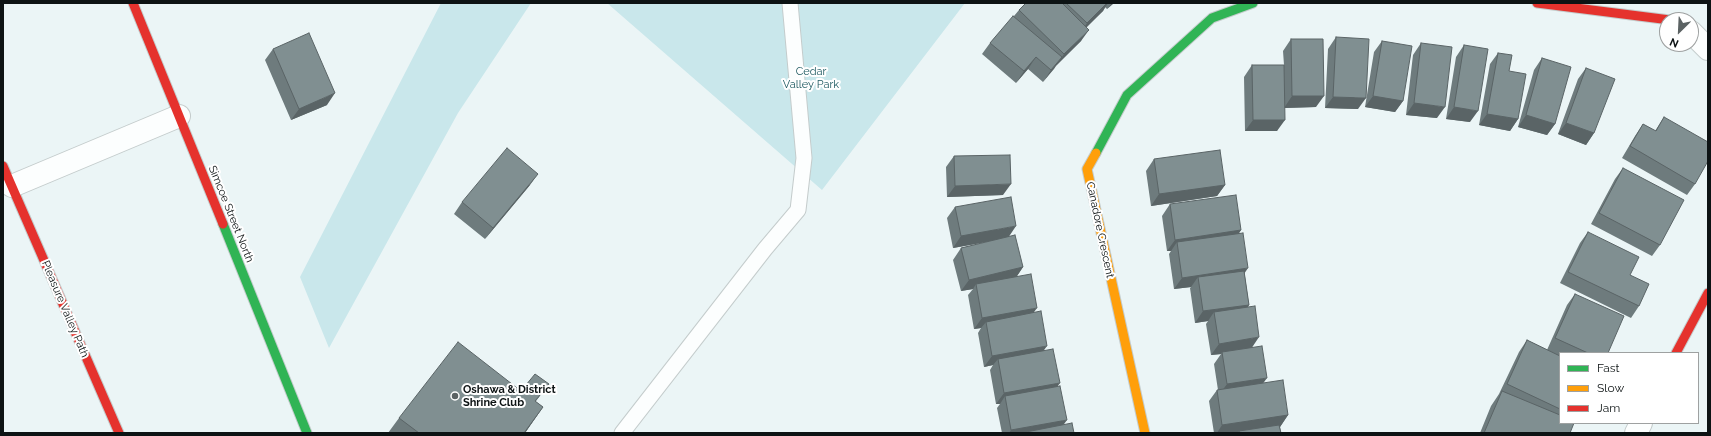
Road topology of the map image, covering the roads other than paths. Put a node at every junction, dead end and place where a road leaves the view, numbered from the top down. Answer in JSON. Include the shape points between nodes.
{"nodes":[{"id":1,"x":133,"y":3,"type":"edge"},
{"id":2,"x":790,"y":3,"type":"edge"},
{"id":3,"x":1253,"y":3,"type":"edge"},
{"id":4,"x":1537,"y":3,"type":"edge"},
{"id":5,"x":1659,"y":19,"type":"edge"},
{"id":6,"x":1699,"y":40,"type":"edge"},
{"id":7,"x":1708,"y":49,"type":"edge"},
{"id":8,"x":179,"y":116,"type":"junction"},
{"id":9,"x":8,"y":176,"type":"edge"},
{"id":10,"x":1708,"y":293,"type":"edge"},
{"id":11,"x":1677,"y":352,"type":"edge"},
{"id":12,"x":1640,"y":424,"type":"edge"},
{"id":13,"x":119,"y":433,"type":"edge"},
{"id":14,"x":307,"y":433,"type":"edge"},
{"id":15,"x":622,"y":433,"type":"edge"},
{"id":16,"x":1145,"y":433,"type":"edge"},
{"id":17,"x":1636,"y":433,"type":"edge"}],
"edges":[{"from":1,"to":8,"type":"street","name":"Simcoe Street North"},
{"from":2,"to":15,"type":"lane","via":[[804,158],[798,210]]},
{"from":3,"to":16,"type":"street","name":"Canadore Crescent","via":[[1212,18],[1127,94],[1087,169]]},
{"from":4,"to":5,"type":"street"},
{"from":6,"to":7,"type":"street"},
{"from":8,"to":9,"type":"street","name":"Pleasure Valley Path"},
{"from":8,"to":14,"type":"street","name":"Simcoe Street North"},
{"from":9,"to":13,"type":"street","name":"Pleasure Valley Path"},
{"from":10,"to":11,"type":"street"},
{"from":12,"to":17,"type":"street"}]}
